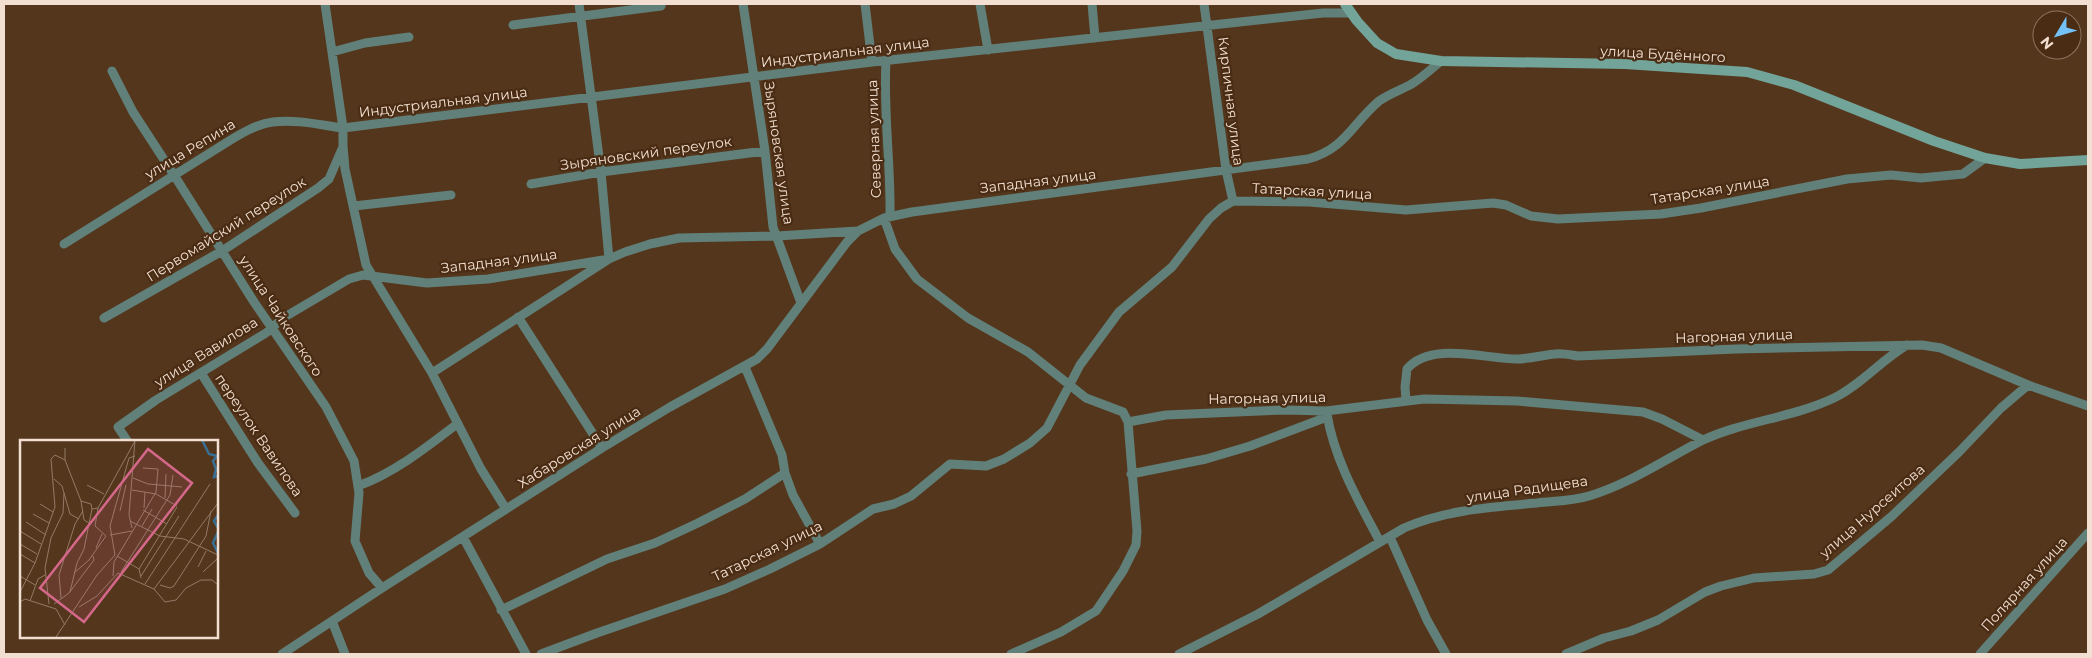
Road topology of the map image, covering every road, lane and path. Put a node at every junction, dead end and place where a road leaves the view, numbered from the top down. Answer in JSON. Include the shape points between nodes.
{"nodes":[{"id":1,"x":325,"y":4,"type":"edge"},
{"id":2,"x":579,"y":4,"type":"edge"},
{"id":3,"x":743,"y":4,"type":"edge"},
{"id":4,"x":865,"y":4,"type":"edge"},
{"id":5,"x":980,"y":4,"type":"edge"},
{"id":6,"x":1092,"y":4,"type":"edge"},
{"id":7,"x":1204,"y":4,"type":"edge"},
{"id":8,"x":1345,"y":4,"type":"edge"},
{"id":9,"x":661,"y":6,"type":"dead end"},
{"id":10,"x":1351,"y":13,"type":"junction"},
{"id":11,"x":581,"y":16,"type":"junction"},
{"id":12,"x":514,"y":25,"type":"dead end"},
{"id":13,"x":1207,"y":26,"type":"junction"},
{"id":14,"x":409,"y":36,"type":"dead end"},
{"id":15,"x":1095,"y":38,"type":"junction"},
{"id":16,"x":988,"y":50,"type":"junction"},
{"id":17,"x":332,"y":52,"type":"junction"},
{"id":18,"x":886,"y":60,"type":"junction"},
{"id":19,"x":1441,"y":61,"type":"junction"},
{"id":20,"x":872,"y":62,"type":"junction"},
{"id":21,"x":112,"y":71,"type":"dead end"},
{"id":22,"x":755,"y":77,"type":"junction"},
{"id":23,"x":591,"y":97,"type":"junction"},
{"id":24,"x":343,"y":128,"type":"junction"},
{"id":25,"x":343,"y":146,"type":"junction"},
{"id":26,"x":766,"y":151,"type":"junction"},
{"id":27,"x":1986,"y":158,"type":"junction"},
{"id":28,"x":2088,"y":160,"type":"edge"},
{"id":29,"x":1226,"y":170,"type":"junction"},
{"id":30,"x":601,"y":172,"type":"junction"},
{"id":31,"x":174,"y":175,"type":"junction"},
{"id":32,"x":531,"y":184,"type":"dead end"},
{"id":33,"x":451,"y":194,"type":"dead end"},
{"id":34,"x":1233,"y":201,"type":"junction"},
{"id":35,"x":354,"y":206,"type":"junction"},
{"id":36,"x":887,"y":217,"type":"junction"},
{"id":37,"x":858,"y":231,"type":"junction"},
{"id":38,"x":777,"y":236,"type":"junction"},
{"id":39,"x":64,"y":244,"type":"dead end"},
{"id":40,"x":222,"y":251,"type":"junction"},
{"id":41,"x":609,"y":259,"type":"junction"},
{"id":42,"x":367,"y":275,"type":"junction"},
{"id":43,"x":800,"y":303,"type":"junction"},
{"id":44,"x":104,"y":318,"type":"dead end"},
{"id":45,"x":518,"y":318,"type":"junction"},
{"id":46,"x":272,"y":328,"type":"junction"},
{"id":47,"x":1907,"y":345,"type":"junction"},
{"id":48,"x":744,"y":366,"type":"junction"},
{"id":49,"x":201,"y":373,"type":"junction"},
{"id":50,"x":432,"y":373,"type":"junction"},
{"id":51,"x":2028,"y":384,"type":"junction"},
{"id":52,"x":1069,"y":385,"type":"junction"},
{"id":53,"x":1406,"y":400,"type":"junction"},
{"id":54,"x":2088,"y":406,"type":"edge"},
{"id":55,"x":1327,"y":414,"type":"junction"},
{"id":56,"x":1128,"y":422,"type":"junction"},
{"id":57,"x":457,"y":424,"type":"junction"},
{"id":58,"x":127,"y":440,"type":"edge"},
{"id":59,"x":1702,"y":440,"type":"junction"},
{"id":60,"x":602,"y":448,"type":"junction"},
{"id":61,"x":785,"y":473,"type":"junction"},
{"id":62,"x":1131,"y":474,"type":"junction"},
{"id":63,"x":358,"y":486,"type":"junction"},
{"id":64,"x":506,"y":509,"type":"junction"},
{"id":65,"x":295,"y":513,"type":"dead end"},
{"id":66,"x":2088,"y":533,"type":"edge"},
{"id":67,"x":1390,"y":536,"type":"junction"},
{"id":68,"x":463,"y":537,"type":"junction"},
{"id":69,"x":1380,"y":542,"type":"junction"},
{"id":70,"x":820,"y":544,"type":"junction"},
{"id":71,"x":382,"y":588,"type":"junction"},
{"id":72,"x":501,"y":610,"type":"junction"},
{"id":73,"x":332,"y":621,"type":"junction"},
{"id":74,"x":282,"y":654,"type":"edge"},
{"id":75,"x":345,"y":654,"type":"edge"},
{"id":76,"x":526,"y":654,"type":"edge"},
{"id":77,"x":542,"y":654,"type":"edge"},
{"id":78,"x":1011,"y":654,"type":"edge"},
{"id":79,"x":1179,"y":654,"type":"edge"},
{"id":80,"x":1446,"y":654,"type":"edge"},
{"id":81,"x":1566,"y":654,"type":"edge"},
{"id":82,"x":1980,"y":654,"type":"edge"}],
"edges":[{"from":1,"to":17,"type":"street"},
{"from":2,"to":11,"type":"street"},
{"from":3,"to":22,"type":"street","name":"Зыряновская улица"},
{"from":4,"to":20,"type":"street","name":"Северная улица"},
{"from":5,"to":16,"type":"street"},
{"from":6,"to":15,"type":"street"},
{"from":7,"to":13,"type":"street","name":"Кирпичная улица"},
{"from":8,"to":10,"type":"street","name":"улица Будённого"},
{"from":9,"to":11,"type":"street"},
{"from":10,"to":13,"type":"street","name":"Индустриальная улица","via":[[1323,13]]},
{"from":10,"to":19,"type":"street","name":"улица Будённого","via":[[1377,42],[1396,54]]},
{"from":11,"to":12,"type":"street"},
{"from":11,"to":23,"type":"street"},
{"from":13,"to":15,"type":"street","name":"Индустриальная улица"},
{"from":13,"to":29,"type":"street","name":"Кирпичная улица"},
{"from":14,"to":17,"type":"street"},
{"from":15,"to":16,"type":"street","name":"Индустриальная улица"},
{"from":16,"to":18,"type":"street","name":"Индустриальная улица"},
{"from":17,"to":24,"type":"street"},
{"from":18,"to":20,"type":"street","name":"Индустриальная улица"},
{"from":18,"to":36,"type":"street","name":"Северная улица","via":[[891,197]]},
{"from":19,"to":27,"type":"street","name":"улица Будённого","via":[[1625,64],[1747,72],[1794,85],[1934,141]]},
{"from":19,"to":29,"type":"street","name":"Западная улица","via":[[1411,84],[1380,101],[1335,148],[1323,155]]},
{"from":20,"to":22,"type":"street","name":"Индустриальная улица"},
{"from":21,"to":31,"type":"street","name":"улица Чайковского","via":[[133,112]]},
{"from":22,"to":23,"type":"street","name":"Индустриальная улица"},
{"from":22,"to":26,"type":"street","name":"Зыряновская улица"},
{"from":23,"to":24,"type":"street","name":"Индустриальная улица"},
{"from":23,"to":30,"type":"street"},
{"from":24,"to":25,"type":"street"},
{"from":24,"to":31,"type":"street","name":"улица Репина","via":[[272,122],[242,134]]},
{"from":25,"to":35,"type":"street"},
{"from":25,"to":40,"type":"street","name":"Первомайский переулок","via":[[329,179]]},
{"from":26,"to":30,"type":"street","name":"Зыряновский переулок"},
{"from":26,"to":38,"type":"street","name":"Зыряновская улица","via":[[771,210]]},
{"from":27,"to":28,"type":"street","via":[[2020,164]]},
{"from":27,"to":34,"type":"street","name":"Татарская улица","via":[[1963,174],[1847,179],[1661,214],[1558,219],[1530,216],[1506,205],[1493,204],[1406,210],[1308,202]]},
{"from":29,"to":34,"type":"street","name":"Кирпичная улица"},
{"from":29,"to":36,"type":"street","name":"Западная улица","via":[[948,206]]},
{"from":30,"to":32,"type":"street","name":"Зыряновский переулок"},
{"from":30,"to":41,"type":"street"},
{"from":31,"to":39,"type":"street","name":"улица Репина"},
{"from":31,"to":40,"type":"street","name":"улица Чайковского"},
{"from":33,"to":35,"type":"street"},
{"from":34,"to":52,"type":"street","name":"Татарская улица","via":[[1209,219],[1172,267],[1119,312]]},
{"from":35,"to":42,"type":"street"},
{"from":36,"to":37,"type":"street","name":"Западная улица"},
{"from":36,"to":52,"type":"street","via":[[895,249],[917,279],[968,318],[1028,352]]},
{"from":37,"to":38,"type":"street","name":"Западная улица"},
{"from":37,"to":43,"type":"street","name":"Хабаровская улица"},
{"from":38,"to":41,"type":"street","name":"Западная улица","via":[[679,238],[650,244]]},
{"from":38,"to":43,"type":"street","name":"Зыряновская улица"},
{"from":40,"to":44,"type":"street","name":"Первомайский переулок"},
{"from":40,"to":46,"type":"street","name":"улица Чайковского"},
{"from":41,"to":42,"type":"street","name":"Западная улица","via":[[488,279],[427,283]]},
{"from":41,"to":45,"type":"street","name":"Западная улица"},
{"from":42,"to":46,"type":"street","name":"улица Вавилова","via":[[349,279],[283,318]]},
{"from":42,"to":50,"type":"street"},
{"from":43,"to":48,"type":"street","name":"Хабаровская улица","via":[[768,349]]},
{"from":45,"to":50,"type":"street","name":"Западная улица"},
{"from":45,"to":60,"type":"street"},
{"from":46,"to":49,"type":"street","name":"улица Вавилова"},
{"from":46,"to":63,"type":"street","name":"улица Чайковского","via":[[326,407],[354,461]]},
{"from":47,"to":51,"type":"street","name":"Нагорная улица","via":[[1941,348]]},
{"from":47,"to":53,"type":"street","name":"Нагорная улица","via":[[1578,356],[1557,354],[1517,359],[1474,354],[1432,356],[1420,358],[1407,369]]},
{"from":47,"to":59,"type":"street","name":"улица Радищева","via":[[1833,398]]},
{"from":48,"to":60,"type":"street","name":"Хабаровская улица"},
{"from":48,"to":61,"type":"street","via":[[782,455]]},
{"from":49,"to":58,"type":"street","name":"улица Вавилова","via":[[118,427]]},
{"from":49,"to":65,"type":"street","name":"переулок Вавилова","via":[[258,463]]},
{"from":50,"to":57,"type":"street"},
{"from":51,"to":54,"type":"street","name":"Нагорная улица"},
{"from":51,"to":81,"type":"street","name":"улица Нурсеитова","via":[[1892,516],[1828,570],[1754,578],[1721,586],[1658,620]]},
{"from":52,"to":56,"type":"street","via":[[1086,398],[1123,412]]},
{"from":52,"to":70,"type":"street","name":"Татарская улица","via":[[1047,428],[1030,443],[986,466],[950,464],[911,496],[873,509]]},
{"from":53,"to":55,"type":"street","name":"Нагорная улица"},
{"from":53,"to":59,"type":"street","name":"Нагорная улица","via":[[1470,399],[1643,412]]},
{"from":55,"to":56,"type":"street","name":"Нагорная улица","via":[[1284,410],[1166,415]]},
{"from":55,"to":62,"type":"street","via":[[1250,446],[1206,459]]},
{"from":55,"to":69,"type":"street","via":[[1338,453]]},
{"from":56,"to":62,"type":"street"},
{"from":57,"to":63,"type":"street","via":[[372,481]]},
{"from":57,"to":64,"type":"street","via":[[480,469]]},
{"from":59,"to":67,"type":"street","name":"улица Радищева","via":[[1622,484],[1588,497],[1445,515],[1418,522]]},
{"from":60,"to":64,"type":"street","name":"Хабаровская улица"},
{"from":61,"to":70,"type":"street","via":[[793,495]]},
{"from":61,"to":72,"type":"street","via":[[745,499],[698,523],[655,543],[608,559]]},
{"from":62,"to":78,"type":"street","via":[[1136,544],[1124,571],[1096,611],[1042,642]]},
{"from":63,"to":71,"type":"street","name":"улица Чайковского","via":[[355,541],[369,573]]},
{"from":64,"to":68,"type":"street","name":"Хабаровская улица"},
{"from":66,"to":82,"type":"street","name":"Полярная улица"},
{"from":67,"to":69,"type":"street","name":"улица Радищева"},
{"from":67,"to":80,"type":"street","via":[[1427,620]]},
{"from":68,"to":71,"type":"street","name":"Хабаровская улица"},
{"from":68,"to":72,"type":"street"},
{"from":69,"to":79,"type":"street","name":"улица Радищева","via":[[1258,614]]},
{"from":70,"to":77,"type":"street","name":"Татарская улица","via":[[725,589]]},
{"from":71,"to":73,"type":"street","name":"Хабаровская улица"},
{"from":72,"to":76,"type":"street"},
{"from":73,"to":74,"type":"street","name":"Хабаровская улица"},
{"from":73,"to":75,"type":"street"}]}
